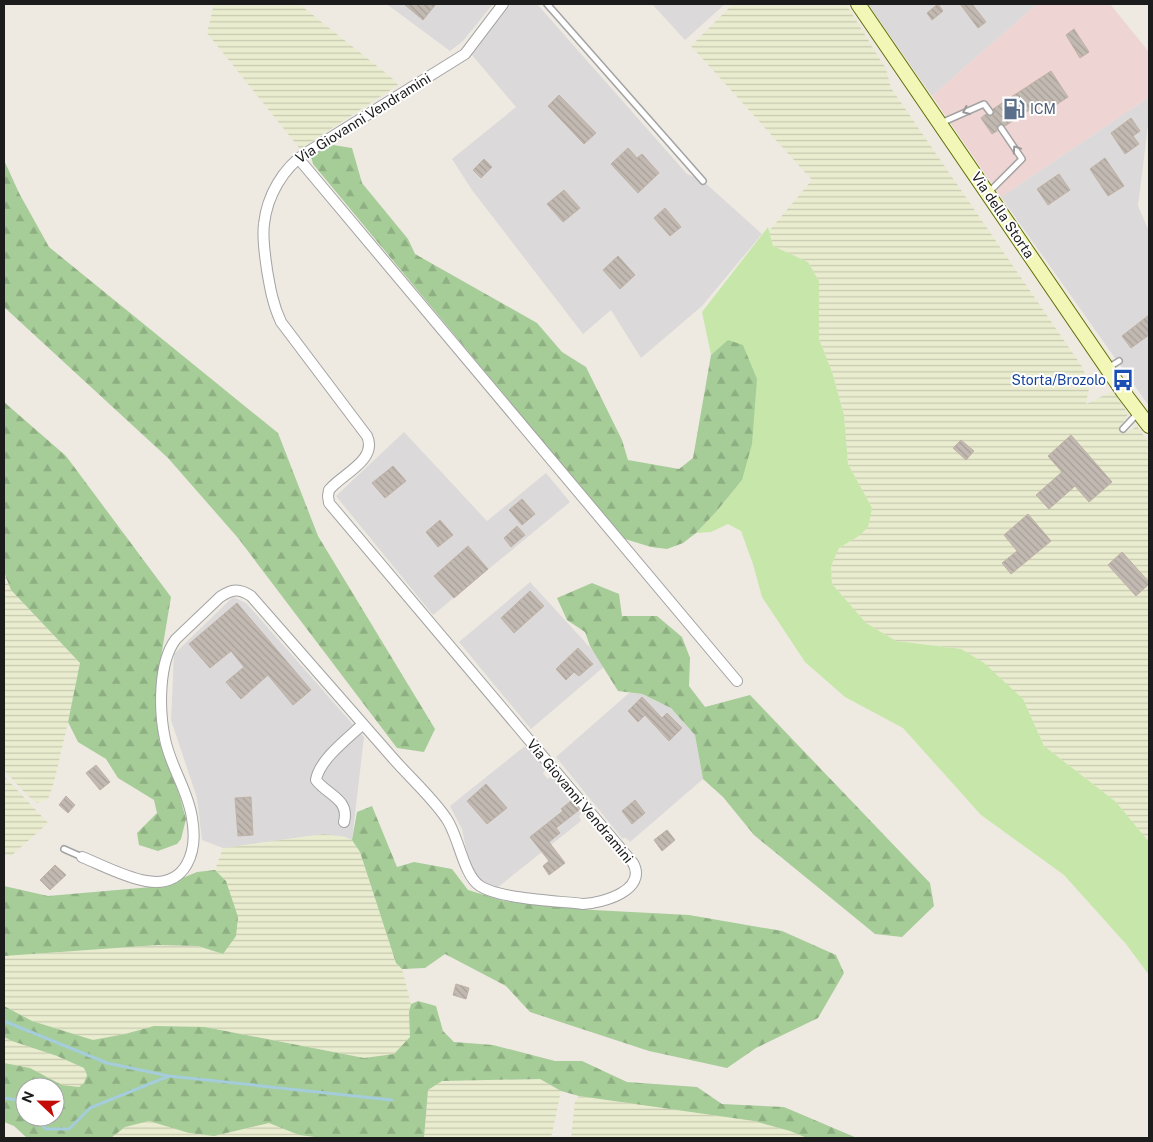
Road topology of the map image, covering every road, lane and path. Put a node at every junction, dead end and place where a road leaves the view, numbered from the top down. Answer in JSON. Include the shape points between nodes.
{"nodes":[{"id":1,"x":502,"y":4,"type":"edge"},
{"id":2,"x":547,"y":4,"type":"edge"},
{"id":3,"x":858,"y":4,"type":"edge"},
{"id":4,"x":990,"y":112,"type":"dead end"},
{"id":5,"x":940,"y":123,"type":"junction"},
{"id":6,"x":1001,"y":128,"type":"dead end"},
{"id":7,"x":298,"y":158,"type":"junction"},
{"id":8,"x":703,"y":181,"type":"dead end"},
{"id":9,"x":988,"y":194,"type":"junction"},
{"id":10,"x":1139,"y":413,"type":"junction"},
{"id":11,"x":1149,"y":426,"type":"edge"},
{"id":12,"x":1123,"y":429,"type":"dead end"},
{"id":13,"x":737,"y":681,"type":"dead end"},
{"id":14,"x":363,"y":724,"type":"junction"},
{"id":15,"x":344,"y":822,"type":"dead end"},
{"id":16,"x":64,"y":849,"type":"dead end"},
{"id":17,"x":82,"y":857,"type":"joint"}],
"edges":[{"from":1,"to":7,"type":"street","name":"Via Giovanni Vendramini","via":[[465,54]]},
{"from":2,"to":8,"type":"lane"},
{"from":3,"to":5,"type":"main road","name":"Via della Storta"},
{"from":4,"to":5,"type":"lane","one_way":true,"via":[[984,104]]},
{"from":5,"to":9,"type":"main road","name":"Via della Storta"},
{"from":9,"to":6,"type":"lane","one_way":true,"via":[[1022,159]]},
{"from":7,"to":13,"type":"street"},
{"from":7,"to":14,"type":"street","name":"Via Giovanni Vendramini","via":[[283,174],[270,201],[264,224],[273,301],[288,333],[370,442],[363,460],[329,490],[330,503],[627,855],[636,868],[633,882],[614,897],[594,904],[508,895],[482,887],[471,876],[453,830],[442,812]]},
{"from":9,"to":10,"type":"main road","name":"Via della Storta","via":[[1113,365]]},
{"from":10,"to":11,"type":"main road","name":"Via della Storta"},
{"from":10,"to":12,"type":"lane"},
{"from":14,"to":15,"type":"street","via":[[317,773],[318,783],[344,808]]},
{"from":14,"to":17,"type":"street","name":"Via Giovanni Vendramini","via":[[251,596],[244,591],[228,592],[176,639],[167,653],[164,668],[165,738],[192,817],[192,844],[185,868],[171,880],[152,882]]},
{"from":16,"to":17,"type":"lane"}]}
